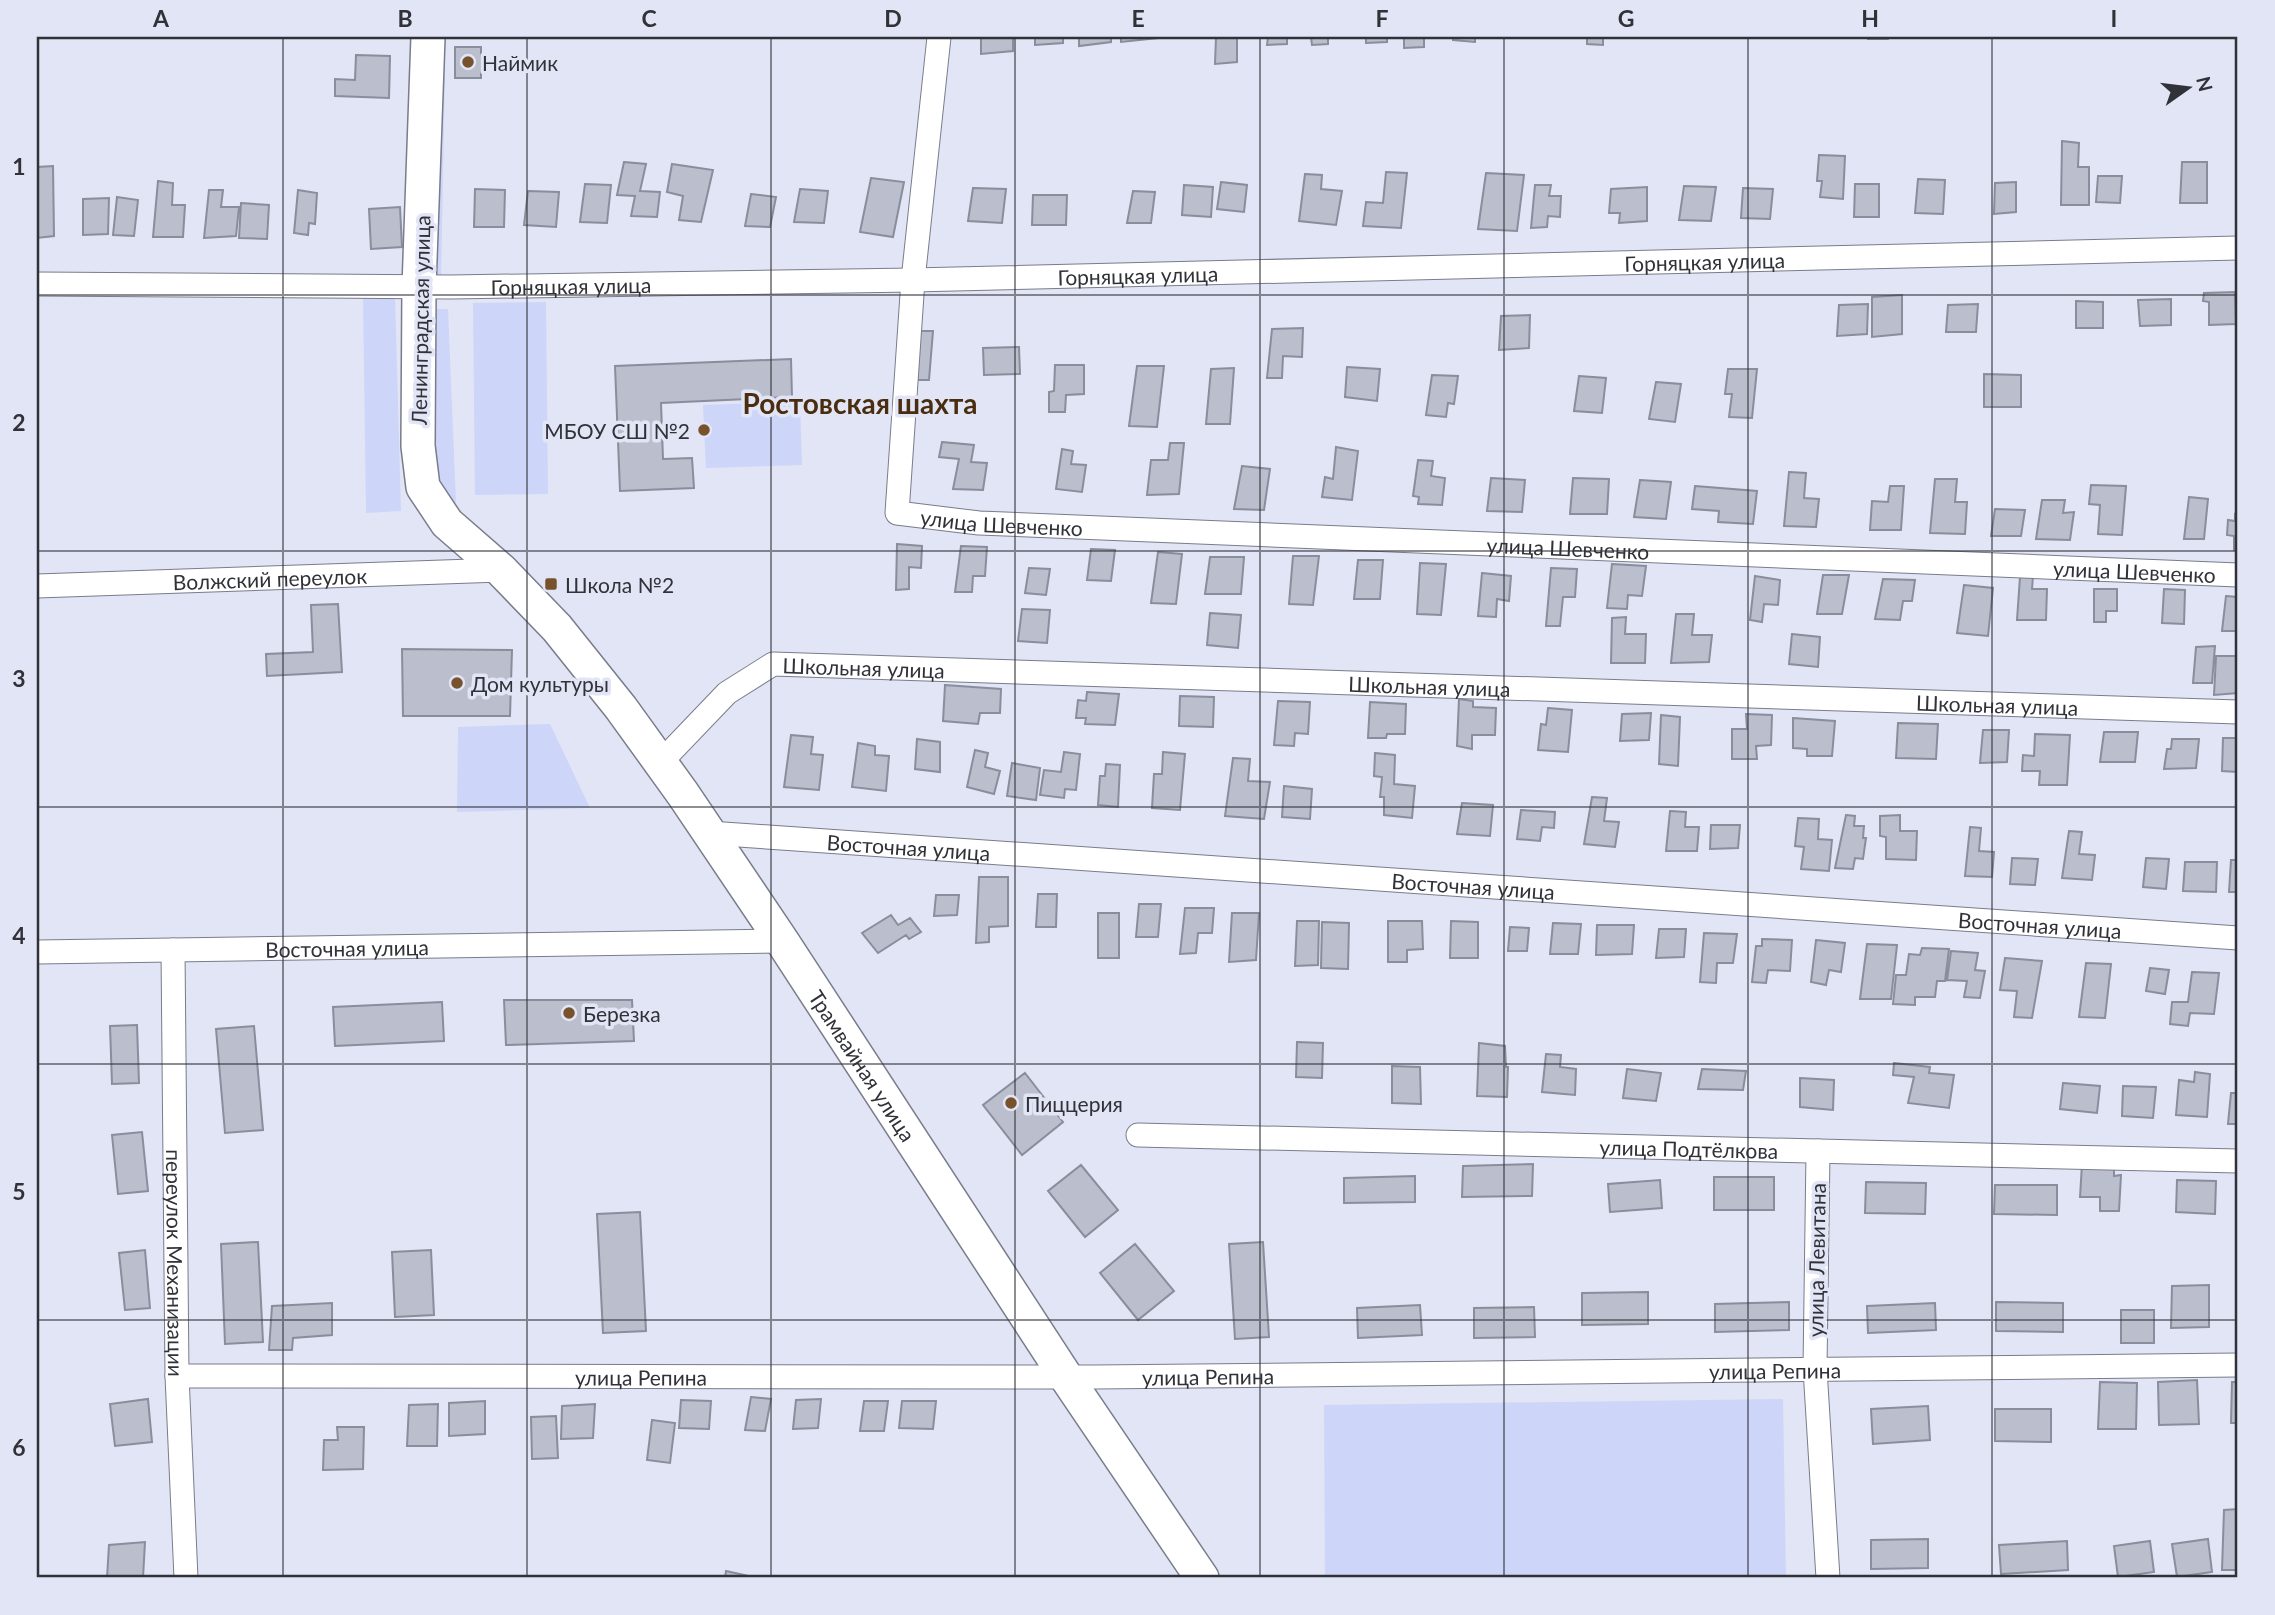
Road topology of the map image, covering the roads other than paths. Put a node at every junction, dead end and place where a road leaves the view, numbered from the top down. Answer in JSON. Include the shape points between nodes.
{"nodes":[{"id":1,"x":428,"y":37,"type":"edge"},
{"id":2,"x":939,"y":37,"type":"edge"},
{"id":3,"x":2238,"y":248,"type":"edge"},
{"id":4,"x":913,"y":280,"type":"junction"},
{"id":5,"x":37,"y":284,"type":"edge"},
{"id":6,"x":419,"y":287,"type":"junction"},
{"id":7,"x":501,"y":570,"type":"junction"},
{"id":8,"x":2238,"y":575,"type":"edge"},
{"id":9,"x":37,"y":586,"type":"edge"},
{"id":10,"x":2238,"y":712,"type":"edge"},
{"id":11,"x":660,"y":763,"type":"junction"},
{"id":12,"x":709,"y":832,"type":"junction"},
{"id":13,"x":2238,"y":938,"type":"edge"},
{"id":14,"x":782,"y":941,"type":"junction"},
{"id":15,"x":173,"y":950,"type":"junction"},
{"id":16,"x":37,"y":951,"type":"edge"},
{"id":17,"x":1138,"y":1135,"type":"dead end"},
{"id":18,"x":1818,"y":1151,"type":"junction"},
{"id":19,"x":2238,"y":1161,"type":"edge"},
{"id":20,"x":2238,"y":1365,"type":"edge"},
{"id":21,"x":1815,"y":1369,"type":"junction"},
{"id":22,"x":177,"y":1376,"type":"junction"},
{"id":23,"x":1066,"y":1377,"type":"junction"},
{"id":24,"x":186,"y":1578,"type":"edge"},
{"id":25,"x":1202,"y":1578,"type":"edge"},
{"id":26,"x":1828,"y":1578,"type":"edge"}],
"edges":[{"from":1,"to":6,"type":"street","name":"Ленинградская улица"},
{"from":2,"to":4,"type":"street"},
{"from":3,"to":4,"type":"street","name":"Горняцкая улица"},
{"from":4,"to":6,"type":"street","name":"Горняцкая улица"},
{"from":4,"to":8,"type":"street","name":"улица Шевченко","via":[[897,513],[979,523]]},
{"from":5,"to":6,"type":"street","name":"Горняцкая улица"},
{"from":6,"to":7,"type":"street","name":"Ленинградская улица","via":[[418,446],[423,487],[447,523]]},
{"from":7,"to":9,"type":"street","name":"Волжский переулок"},
{"from":7,"to":11,"type":"street","name":"Трамвайная улица","via":[[557,628]]},
{"from":10,"to":11,"type":"street","name":"Школьная улица","via":[[773,664],[727,693]]},
{"from":11,"to":12,"type":"street","name":"Трамвайная улица"},
{"from":12,"to":13,"type":"street","name":"Восточная улица"},
{"from":12,"to":14,"type":"street","name":"Трамвайная улица"},
{"from":14,"to":15,"type":"street","name":"Восточная улица"},
{"from":14,"to":23,"type":"street","name":"Трамвайная улица"},
{"from":15,"to":16,"type":"street","name":"Восточная улица"},
{"from":15,"to":22,"type":"street","name":"переулок Механизации"},
{"from":17,"to":18,"type":"street","name":"улица Подтёлкова"},
{"from":18,"to":19,"type":"street","name":"улица Подтёлкова"},
{"from":18,"to":21,"type":"street","name":"улица Левитана"},
{"from":20,"to":21,"type":"street","name":"улица Репина"},
{"from":21,"to":23,"type":"street","name":"улица Репина"},
{"from":21,"to":26,"type":"street","name":"улица Левитана"},
{"from":22,"to":23,"type":"street","name":"улица Репина"},
{"from":22,"to":24,"type":"street","name":"переулок Механизации"},
{"from":23,"to":25,"type":"street","name":"Трамвайная улица"}]}
